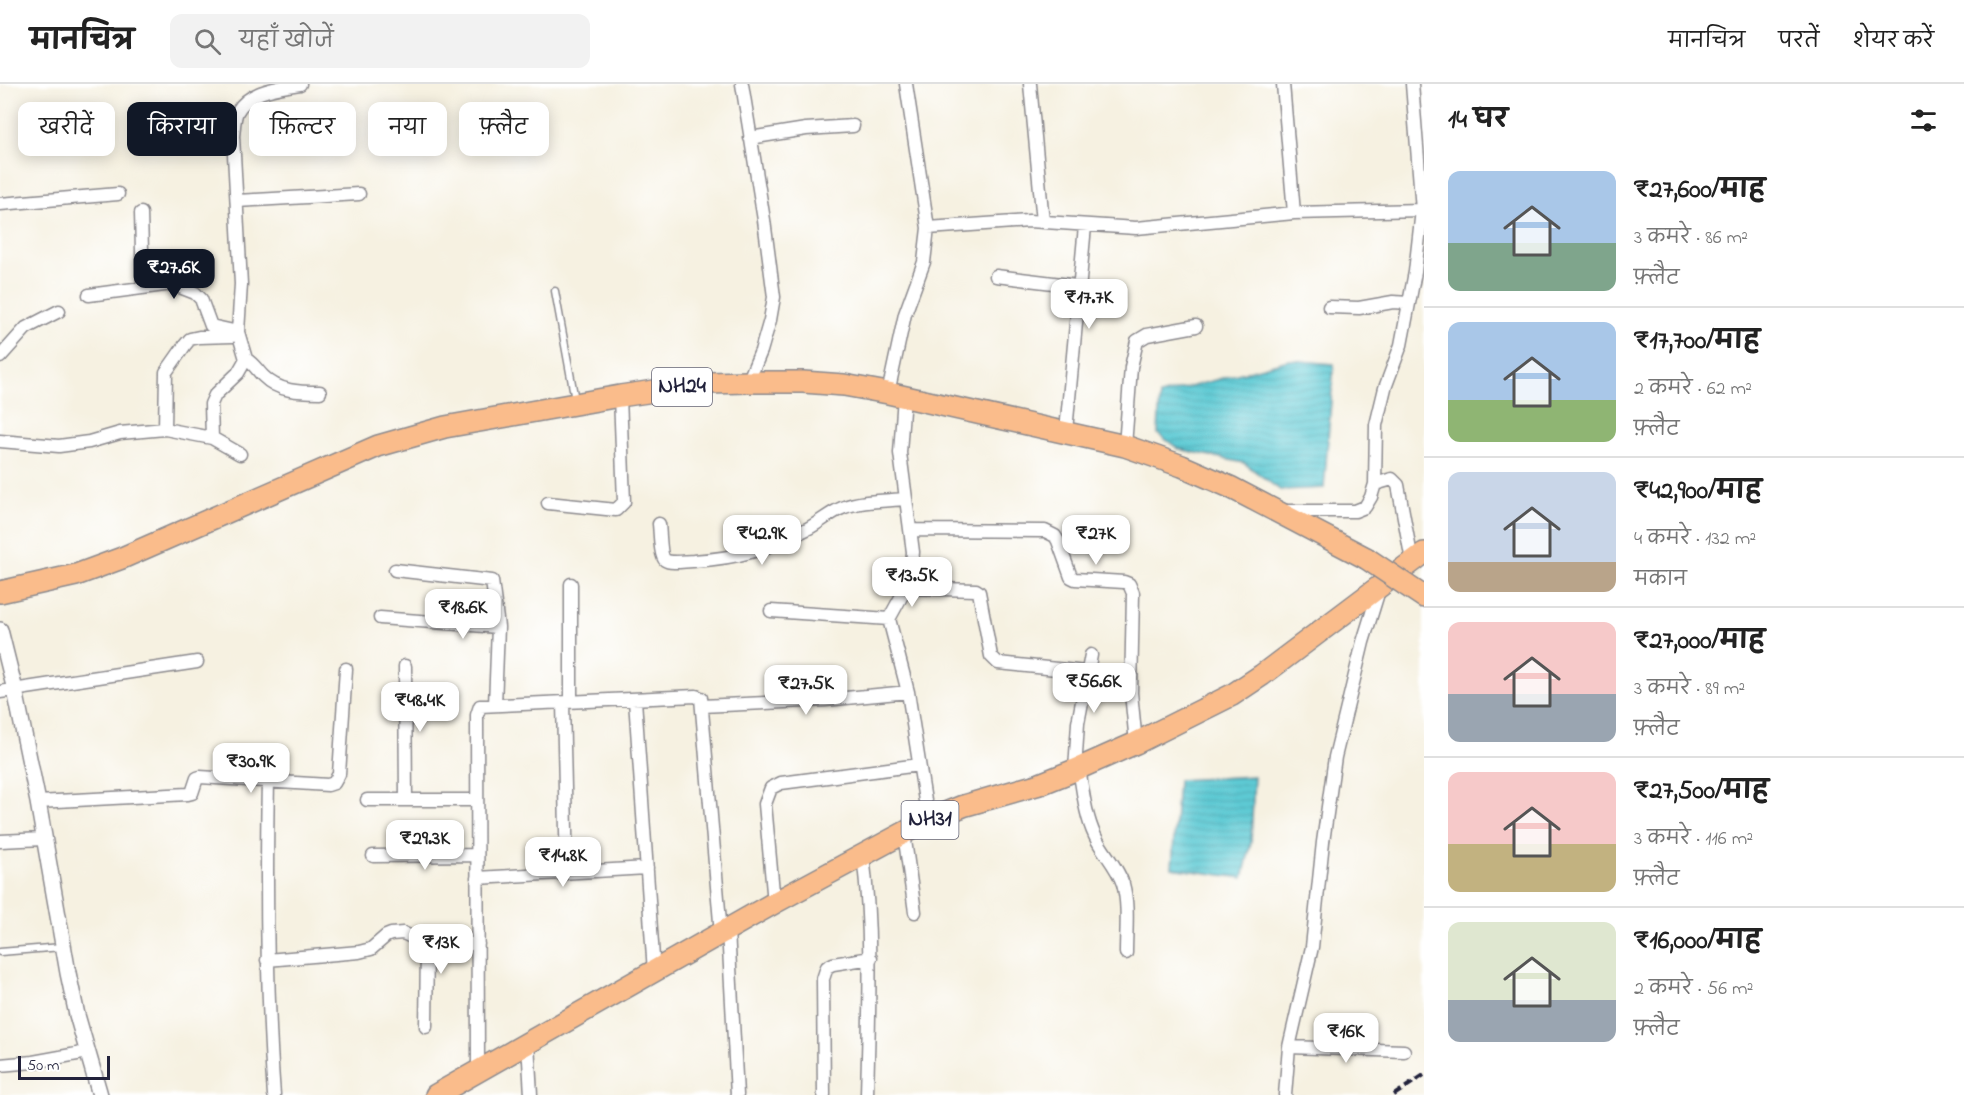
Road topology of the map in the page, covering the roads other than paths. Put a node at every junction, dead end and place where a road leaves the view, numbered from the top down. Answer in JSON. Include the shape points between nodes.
{"nodes":[{"id":1,"x":300,"y":84,"type":"edge"},
{"id":2,"x":742,"y":84,"type":"edge"},
{"id":3,"x":906,"y":84,"type":"edge"},
{"id":4,"x":1030,"y":84,"type":"edge"},
{"id":5,"x":1283,"y":84,"type":"edge"},
{"id":6,"x":1412,"y":84,"type":"edge"},
{"id":7,"x":853,"y":126,"type":"dead end"},
{"id":8,"x":750,"y":138,"type":"junction"},
{"id":9,"x":1420,"y":147,"type":"edge"},
{"id":10,"x":359,"y":194,"type":"dead end"},
{"id":11,"x":118,"y":195,"type":"dead end"},
{"id":12,"x":237,"y":201,"type":"junction"},
{"id":13,"x":0,"y":204,"type":"edge"},
{"id":14,"x":1422,"y":210,"type":"junction"},
{"id":15,"x":141,"y":213,"type":"dead end"},
{"id":16,"x":1294,"y":213,"type":"junction"},
{"id":17,"x":1043,"y":222,"type":"junction"},
{"id":18,"x":1085,"y":226,"type":"junction"},
{"id":19,"x":928,"y":228,"type":"junction"},
{"id":20,"x":996,"y":276,"type":"dead end"},
{"id":21,"x":1078,"y":286,"type":"junction"},
{"id":22,"x":143,"y":288,"type":"junction"},
{"id":23,"x":555,"y":291,"type":"dead end"},
{"id":24,"x":88,"y":295,"type":"dead end"},
{"id":25,"x":1409,"y":303,"type":"junction"},
{"id":26,"x":1329,"y":307,"type":"dead end"},
{"id":27,"x":58,"y":311,"type":"dead end"},
{"id":28,"x":1196,"y":326,"type":"dead end"},
{"id":29,"x":238,"y":334,"type":"junction"},
{"id":30,"x":0,"y":357,"type":"edge"},
{"id":31,"x":246,"y":359,"type":"junction"},
{"id":32,"x":748,"y":382,"type":"junction"},
{"id":33,"x":320,"y":392,"type":"dead end"},
{"id":34,"x":896,"y":394,"type":"junction"},
{"id":35,"x":620,"y":396,"type":"junction"},
{"id":36,"x":575,"y":404,"type":"junction"},
{"id":37,"x":165,"y":429,"type":"junction"},
{"id":38,"x":1066,"y":431,"type":"junction"},
{"id":39,"x":212,"y":438,"type":"junction"},
{"id":40,"x":0,"y":441,"type":"edge"},
{"id":41,"x":1125,"y":446,"type":"junction"},
{"id":42,"x":240,"y":454,"type":"dead end"},
{"id":43,"x":1375,"y":484,"type":"junction"},
{"id":44,"x":906,"y":499,"type":"junction"},
{"id":45,"x":548,"y":503,"type":"dead end"},
{"id":46,"x":1278,"y":511,"type":"junction"},
{"id":47,"x":659,"y":524,"type":"dead end"},
{"id":48,"x":911,"y":531,"type":"junction"},
{"id":49,"x":1418,"y":557,"type":"edge"},
{"id":50,"x":395,"y":570,"type":"dead end"},
{"id":51,"x":571,"y":584,"type":"dead end"},
{"id":52,"x":1380,"y":586,"type":"junction"},
{"id":53,"x":906,"y":588,"type":"junction"},
{"id":54,"x":0,"y":592,"type":"edge"},
{"id":55,"x":1424,"y":597,"type":"edge"},
{"id":56,"x":771,"y":611,"type":"dead end"},
{"id":57,"x":380,"y":618,"type":"dead end"},
{"id":58,"x":890,"y":619,"type":"junction"},
{"id":59,"x":498,"y":627,"type":"junction"},
{"id":60,"x":0,"y":630,"type":"edge"},
{"id":61,"x":1091,"y":655,"type":"dead end"},
{"id":62,"x":197,"y":662,"type":"dead end"},
{"id":63,"x":405,"y":666,"type":"dead end"},
{"id":64,"x":346,"y":669,"type":"dead end"},
{"id":65,"x":1086,"y":672,"type":"junction"},
{"id":66,"x":7,"y":691,"type":"edge"},
{"id":67,"x":908,"y":692,"type":"junction"},
{"id":68,"x":635,"y":700,"type":"junction"},
{"id":69,"x":567,"y":702,"type":"junction"},
{"id":70,"x":495,"y":705,"type":"junction"},
{"id":71,"x":702,"y":706,"type":"junction"},
{"id":72,"x":1136,"y":743,"type":"junction"},
{"id":73,"x":919,"y":765,"type":"junction"},
{"id":74,"x":1077,"y":769,"type":"junction"},
{"id":75,"x":268,"y":780,"type":"junction"},
{"id":76,"x":368,"y":800,"type":"dead end"},
{"id":77,"x":406,"y":800,"type":"junction"},
{"id":78,"x":477,"y":800,"type":"junction"},
{"id":79,"x":38,"y":802,"type":"junction"},
{"id":80,"x":928,"y":820,"type":"junction"},
{"id":81,"x":904,"y":833,"type":"junction"},
{"id":82,"x":44,"y":839,"type":"junction"},
{"id":83,"x":0,"y":841,"type":"edge"},
{"id":84,"x":477,"y":855,"type":"junction"},
{"id":85,"x":863,"y":855,"type":"junction"},
{"id":86,"x":373,"y":856,"type":"dead end"},
{"id":87,"x":647,"y":868,"type":"junction"},
{"id":88,"x":567,"y":873,"type":"junction"},
{"id":89,"x":477,"y":878,"type":"junction"},
{"id":90,"x":774,"y":903,"type":"junction"},
{"id":91,"x":915,"y":912,"type":"dead end"},
{"id":92,"x":725,"y":932,"type":"junction"},
{"id":93,"x":477,"y":944,"type":"junction"},
{"id":94,"x":429,"y":945,"type":"junction"},
{"id":95,"x":63,"y":947,"type":"junction"},
{"id":96,"x":0,"y":952,"type":"edge"},
{"id":97,"x":1126,"y":953,"type":"dead end"},
{"id":98,"x":871,"y":958,"type":"junction"},
{"id":99,"x":267,"y":960,"type":"junction"},
{"id":100,"x":654,"y":972,"type":"junction"},
{"id":101,"x":426,"y":1027,"type":"dead end"},
{"id":102,"x":528,"y":1043,"type":"junction"},
{"id":103,"x":1289,"y":1047,"type":"junction"},
{"id":104,"x":1404,"y":1051,"type":"dead end"},
{"id":105,"x":88,"y":1052,"type":"junction"},
{"id":106,"x":0,"y":1065,"type":"edge"},
{"id":107,"x":478,"y":1071,"type":"junction"},
{"id":108,"x":100,"y":1095,"type":"edge"},
{"id":109,"x":274,"y":1095,"type":"edge"},
{"id":110,"x":436,"y":1095,"type":"edge"},
{"id":111,"x":531,"y":1095,"type":"edge"},
{"id":112,"x":737,"y":1095,"type":"edge"},
{"id":113,"x":824,"y":1095,"type":"edge"},
{"id":114,"x":867,"y":1095,"type":"edge"},
{"id":115,"x":1285,"y":1095,"type":"edge"}],
"edges":[{"from":1,"to":12,"type":"street","via":[[249,98],[236,113],[233,136]]},
{"from":2,"to":8,"type":"street"},
{"from":3,"to":19,"type":"street"},
{"from":4,"to":17,"type":"street"},
{"from":5,"to":16,"type":"street"},
{"from":6,"to":9,"type":"street"},
{"from":7,"to":8,"type":"street"},
{"from":8,"to":32,"type":"street","via":[[774,297],[761,351]]},
{"from":9,"to":14,"type":"street"},
{"from":10,"to":12,"type":"street"},
{"from":11,"to":13,"type":"street"},
{"from":12,"to":29,"type":"street","via":[[241,284]]},
{"from":14,"to":16,"type":"street"},
{"from":14,"to":25,"type":"street"},
{"from":15,"to":22,"type":"street"},
{"from":16,"to":18,"type":"street","via":[[1136,228]]},
{"from":17,"to":18,"type":"street"},
{"from":17,"to":19,"type":"street"},
{"from":18,"to":21,"type":"street"},
{"from":19,"to":34,"type":"street","via":[[924,262],[905,314]]},
{"from":20,"to":21,"type":"street"},
{"from":21,"to":38,"type":"street"},
{"from":22,"to":24,"type":"street"},
{"from":22,"to":29,"type":"street","via":[[172,284],[183,287],[201,299],[211,326]]},
{"from":23,"to":36,"type":"lane"},
{"from":25,"to":26,"type":"street"},
{"from":25,"to":43,"type":"street","via":[[1401,345],[1376,425]]},
{"from":27,"to":30,"type":"street","via":[[26,328]]},
{"from":28,"to":41,"type":"street","via":[[1148,334],[1137,341],[1131,367]]},
{"from":29,"to":31,"type":"street"},
{"from":29,"to":37,"type":"street","via":[[199,337],[185,345],[166,372]]},
{"from":31,"to":33,"type":"street","via":[[262,376],[286,390]]},
{"from":31,"to":39,"type":"street","via":[[211,404]]},
{"from":32,"to":34,"type":"highway","number":"NH24","via":[[844,385]]},
{"from":32,"to":35,"type":"highway","number":"NH24","via":[[710,383]]},
{"from":34,"to":38,"type":"highway","number":"NH24"},
{"from":34,"to":44,"type":"street"},
{"from":35,"to":36,"type":"highway","number":"NH24"},
{"from":35,"to":45,"type":"street","via":[[622,506],[616,510]]},
{"from":36,"to":54,"type":"highway","number":"NH24","via":[[445,427],[378,446],[122,558],[76,575]]},
{"from":37,"to":39,"type":"street"},
{"from":37,"to":40,"type":"street","via":[[120,433],[59,446]]},
{"from":38,"to":41,"type":"highway","number":"NH24"},
{"from":39,"to":42,"type":"street"},
{"from":41,"to":46,"type":"highway","number":"NH24","via":[[1182,466]]},
{"from":43,"to":46,"type":"street","via":[[1365,507],[1355,511]]},
{"from":43,"to":49,"type":"street","via":[[1392,479],[1398,485]]},
{"from":44,"to":47,"type":"street","via":[[842,508],[755,552],[711,559],[666,560]]},
{"from":44,"to":48,"type":"street"},
{"from":46,"to":55,"type":"highway","number":"NH24","bridge":true,"via":[[1366,558]]},
{"from":48,"to":53,"type":"street","via":[[913,552]]},
{"from":48,"to":72,"type":"street","via":[[1045,531],[1058,541],[1071,577],[1129,584],[1133,593],[1131,693]]},
{"from":49,"to":52,"type":"highway","number":"NH31"},
{"from":50,"to":59,"type":"street","via":[[492,581]]},
{"from":51,"to":69,"type":"street"},
{"from":52,"to":72,"type":"highway","number":"NH31","via":[[1262,675]]},
{"from":52,"to":103,"type":"street","via":[[1335,757],[1312,947]]},
{"from":53,"to":58,"type":"street"},
{"from":53,"to":65,"type":"street","via":[[979,592],[991,656],[998,663]]},
{"from":56,"to":58,"type":"street"},
{"from":57,"to":59,"type":"street"},
{"from":58,"to":67,"type":"street"},
{"from":59,"to":70,"type":"street"},
{"from":60,"to":66,"type":"street"},
{"from":61,"to":65,"type":"street"},
{"from":62,"to":66,"type":"street"},
{"from":63,"to":77,"type":"street"},
{"from":64,"to":75,"type":"street","via":[[337,779],[328,785]]},
{"from":65,"to":74,"type":"street","via":[[1078,723]]},
{"from":66,"to":79,"type":"street"},
{"from":67,"to":71,"type":"street"},
{"from":67,"to":73,"type":"street"},
{"from":68,"to":69,"type":"street"},
{"from":68,"to":71,"type":"street","via":[[696,696],[701,698]]},
{"from":68,"to":87,"type":"street"},
{"from":69,"to":70,"type":"street"},
{"from":69,"to":88,"type":"street"},
{"from":70,"to":78,"type":"street","via":[[480,706],[477,715]]},
{"from":71,"to":92,"type":"street"},
{"from":72,"to":74,"type":"highway","number":"NH31"},
{"from":73,"to":80,"type":"street"},
{"from":73,"to":90,"type":"street","via":[[781,783],[771,788],[765,804]]},
{"from":74,"to":80,"type":"highway","number":"NH31"},
{"from":74,"to":97,"type":"street","via":[[1094,835],[1123,885]]},
{"from":75,"to":79,"type":"street","via":[[200,777],[188,794]]},
{"from":75,"to":99,"type":"street"},
{"from":76,"to":77,"type":"street"},
{"from":77,"to":78,"type":"street"},
{"from":78,"to":84,"type":"street"},
{"from":79,"to":82,"type":"street"},
{"from":80,"to":81,"type":"highway","number":"NH31"},
{"from":81,"to":85,"type":"highway","number":"NH31"},
{"from":81,"to":91,"type":"street"},
{"from":82,"to":83,"type":"street"},
{"from":82,"to":95,"type":"street"},
{"from":84,"to":86,"type":"street"},
{"from":84,"to":89,"type":"street"},
{"from":85,"to":90,"type":"highway","number":"NH31"},
{"from":85,"to":98,"type":"street"},
{"from":87,"to":88,"type":"street"},
{"from":87,"to":100,"type":"street"},
{"from":88,"to":89,"type":"street"},
{"from":89,"to":93,"type":"street"},
{"from":90,"to":92,"type":"highway","number":"NH31"},
{"from":92,"to":100,"type":"highway","number":"NH31"},
{"from":92,"to":112,"type":"street"},
{"from":93,"to":94,"type":"street"},
{"from":93,"to":107,"type":"street"},
{"from":94,"to":99,"type":"street","via":[[397,934],[359,952]]},
{"from":94,"to":101,"type":"street"},
{"from":95,"to":96,"type":"lane"},
{"from":95,"to":105,"type":"street"},
{"from":98,"to":113,"type":"street","via":[[827,967],[823,979]]},
{"from":98,"to":114,"type":"street"},
{"from":99,"to":109,"type":"street"},
{"from":100,"to":102,"type":"highway","number":"NH31"},
{"from":102,"to":107,"type":"highway","number":"NH31"},
{"from":102,"to":111,"type":"street"},
{"from":103,"to":104,"type":"street"},
{"from":103,"to":115,"type":"street"},
{"from":105,"to":106,"type":"street"},
{"from":105,"to":108,"type":"street"},
{"from":107,"to":110,"type":"highway","number":"NH31"}]}
